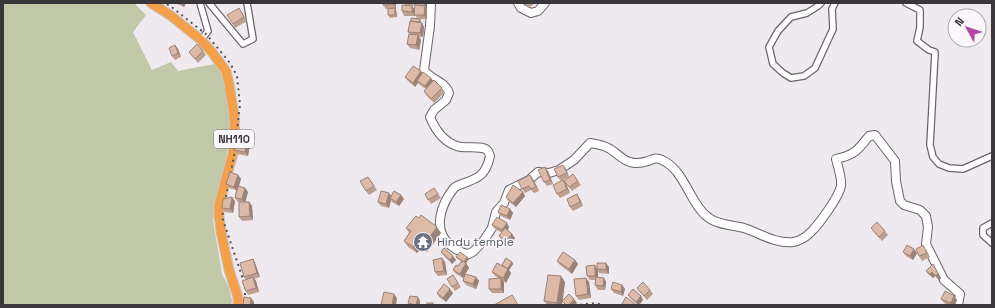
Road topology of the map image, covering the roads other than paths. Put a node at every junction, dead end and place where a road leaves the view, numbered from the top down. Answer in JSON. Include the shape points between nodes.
{"nodes":[{"id":1,"x":151,"y":3,"type":"edge"},
{"id":2,"x":200,"y":3,"type":"edge"},
{"id":3,"x":209,"y":3,"type":"edge"},
{"id":4,"x":247,"y":3,"type":"edge"},
{"id":5,"x":431,"y":3,"type":"edge"},
{"id":6,"x":518,"y":3,"type":"edge"},
{"id":7,"x":545,"y":3,"type":"edge"},
{"id":8,"x":821,"y":3,"type":"edge"},
{"id":9,"x":835,"y":3,"type":"edge"},
{"id":10,"x":906,"y":3,"type":"edge"},
{"id":11,"x":201,"y":40,"type":"junction"},
{"id":12,"x":992,"y":156,"type":"edge"},
{"id":13,"x":992,"y":223,"type":"edge"},
{"id":14,"x":992,"y":243,"type":"edge"},
{"id":15,"x":238,"y":305,"type":"edge"},
{"id":16,"x":958,"y":305,"type":"edge"}],
"edges":[{"from":1,"to":11,"type":"highway","number":"NH110"},
{"from":2,"to":11,"type":"street","via":[[208,31]]},
{"from":3,"to":4,"type":"street","via":[[243,44],[253,39]]},
{"from":5,"to":16,"type":"main road","via":[[424,70],[427,75],[448,88],[449,93],[430,117],[434,128],[450,143],[458,147],[481,148],[487,150],[490,156],[484,172],[476,179],[455,187],[444,204],[440,217],[440,232],[445,241],[461,253],[469,254],[484,240],[492,228],[496,212],[510,190],[538,172],[549,173],[559,170],[574,160],[590,143],[601,144],[630,162],[638,163],[654,158],[662,160],[676,170],[702,212],[710,219],[736,225],[774,240],[793,242],[811,232],[838,192],[841,186],[836,159],[856,152],[869,136],[875,135],[895,161],[900,201],[904,205],[920,210],[926,216],[926,244],[944,280],[960,294]]},
{"from":6,"to":7,"type":"main road","via":[[531,14]]},
{"from":8,"to":9,"type":"street","via":[[807,13],[792,16],[768,47],[773,64],[791,78],[804,76],[815,68],[833,29],[832,8]]},
{"from":10,"to":12,"type":"street","via":[[920,10],[917,41],[935,52],[930,146],[933,157],[939,164],[963,169]]},
{"from":11,"to":15,"type":"highway","number":"NH110","via":[[226,71],[234,115],[233,153],[219,204],[219,216]]},
{"from":13,"to":14,"type":"street","via":[[983,228],[983,235]]}]}
